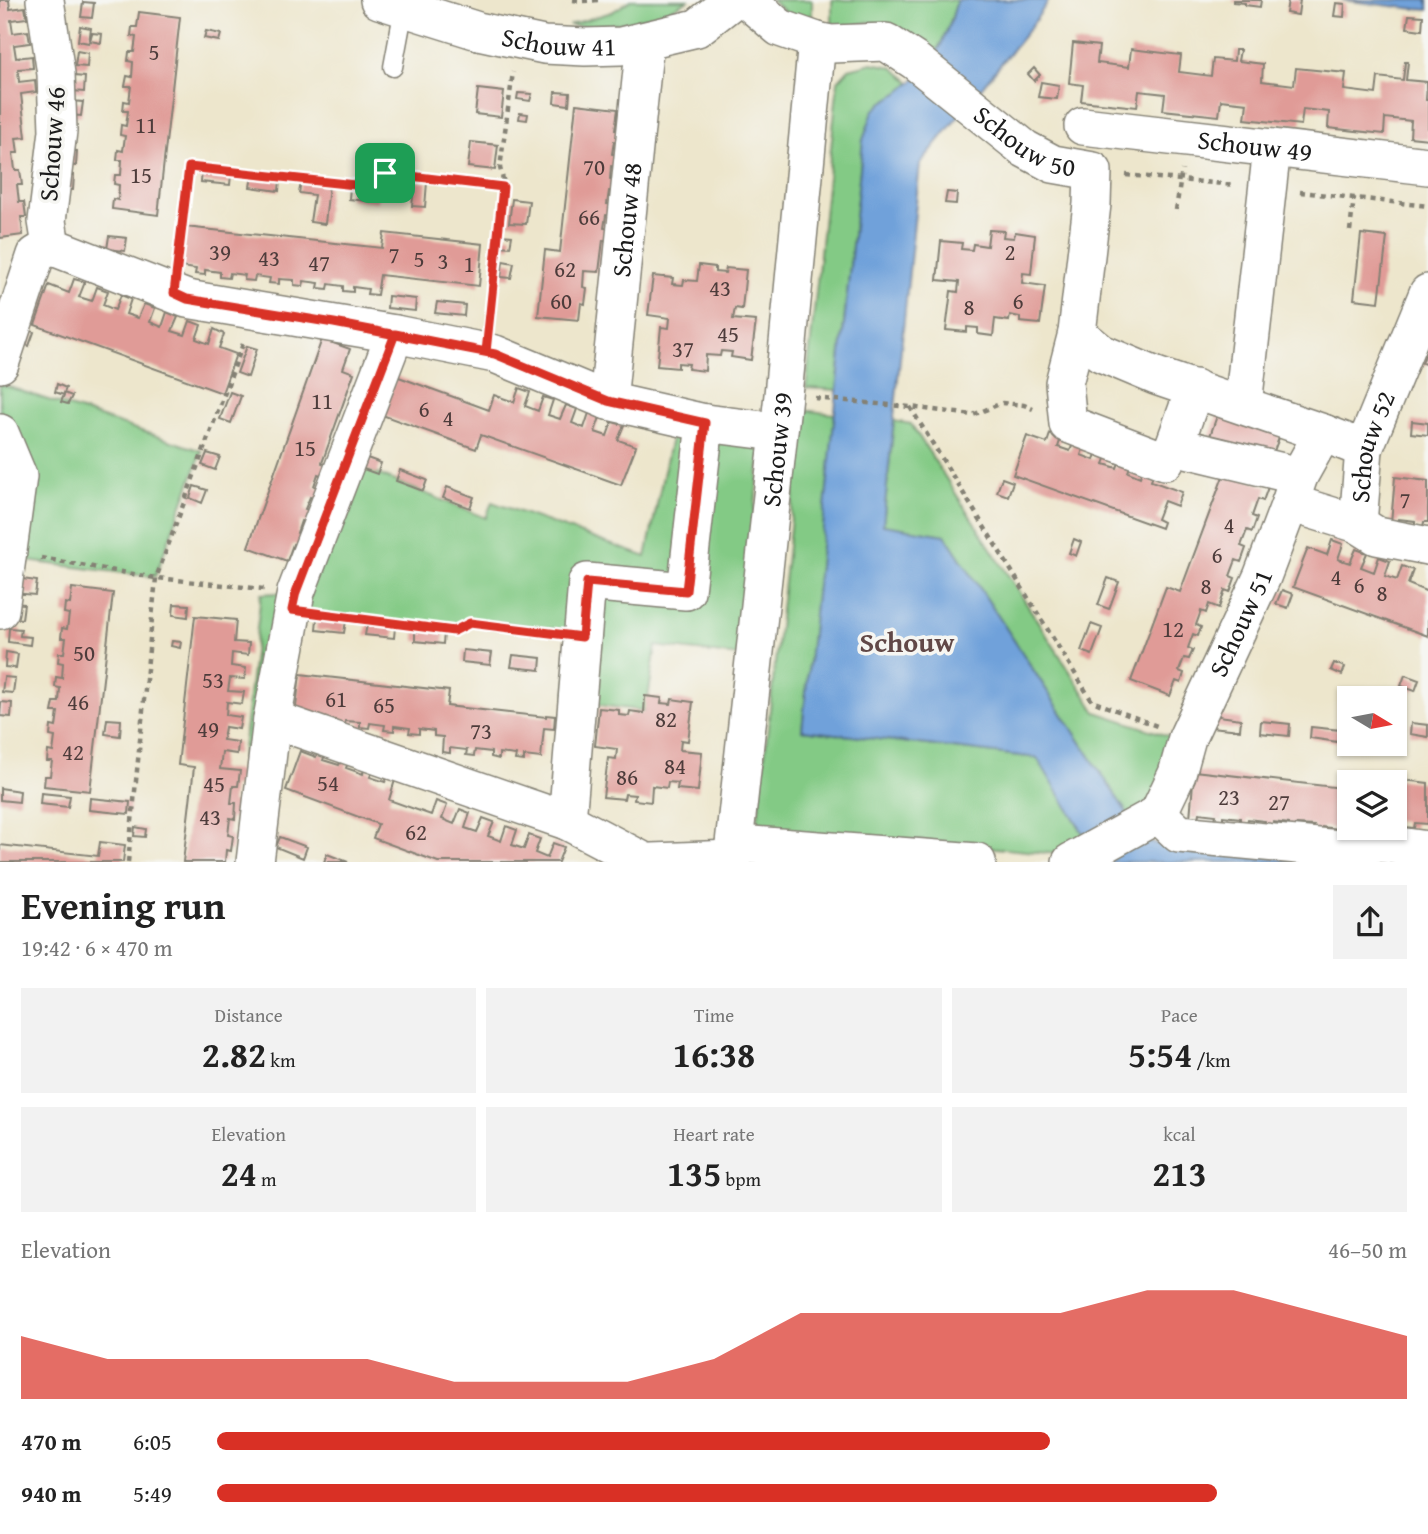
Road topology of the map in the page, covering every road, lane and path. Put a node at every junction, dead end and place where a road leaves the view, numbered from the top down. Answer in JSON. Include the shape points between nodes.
{"nodes":[{"id":1,"x":45,"y":0,"type":"edge"},
{"id":2,"x":573,"y":0,"type":"edge"},
{"id":3,"x":600,"y":0,"type":"edge"},
{"id":4,"x":733,"y":0,"type":"edge"},
{"id":5,"x":747,"y":0,"type":"edge"},
{"id":6,"x":391,"y":4,"type":"edge"},
{"id":7,"x":517,"y":40,"type":"junction"},
{"id":8,"x":645,"y":41,"type":"junction"},
{"id":9,"x":817,"y":41,"type":"junction"},
{"id":10,"x":393,"y":67,"type":"dead end"},
{"id":11,"x":1083,"y":126,"type":"dead end"},
{"id":12,"x":383,"y":146,"type":"dead end"},
{"id":13,"x":1272,"y":148,"type":"junction"},
{"id":14,"x":1360,"y":158,"type":"junction"},
{"id":15,"x":1428,"y":166,"type":"edge"},
{"id":16,"x":385,"y":173,"type":"junction"},
{"id":17,"x":503,"y":187,"type":"junction"},
{"id":18,"x":1350,"y":231,"type":"dead end"},
{"id":19,"x":51,"y":246,"type":"junction"},
{"id":20,"x":174,"y":293,"type":"junction"},
{"id":21,"x":1428,"y":293,"type":"edge"},
{"id":22,"x":251,"y":309,"type":"junction"},
{"id":23,"x":1077,"y":333,"type":"junction"},
{"id":24,"x":395,"y":334,"type":"junction"},
{"id":25,"x":486,"y":352,"type":"junction"},
{"id":26,"x":0,"y":364,"type":"edge"},
{"id":27,"x":1195,"y":388,"type":"junction"},
{"id":28,"x":824,"y":399,"type":"dead end"},
{"id":29,"x":608,"y":401,"type":"junction"},
{"id":30,"x":1243,"y":405,"type":"junction"},
{"id":31,"x":910,"y":407,"type":"junction"},
{"id":32,"x":705,"y":423,"type":"junction"},
{"id":33,"x":1068,"y":424,"type":"junction"},
{"id":34,"x":778,"y":432,"type":"junction"},
{"id":35,"x":0,"y":433,"type":"edge"},
{"id":36,"x":1323,"y":433,"type":"junction"},
{"id":37,"x":1174,"y":446,"type":"junction"},
{"id":38,"x":1364,"y":449,"type":"junction"},
{"id":39,"x":1295,"y":490,"type":"junction"},
{"id":40,"x":1358,"y":524,"type":"junction"},
{"id":41,"x":1428,"y":546,"type":"edge"},
{"id":42,"x":9,"y":553,"type":"junction"},
{"id":43,"x":156,"y":578,"type":"junction"},
{"id":44,"x":294,"y":601,"type":"junction"},
{"id":45,"x":0,"y":610,"type":"edge"},
{"id":46,"x":582,"y":637,"type":"junction"},
{"id":47,"x":272,"y":719,"type":"junction"},
{"id":48,"x":1187,"y":738,"type":"junction"},
{"id":49,"x":1151,"y":818,"type":"junction"},
{"id":50,"x":567,"y":821,"type":"junction"},
{"id":51,"x":1428,"y":850,"type":"edge"},
{"id":52,"x":739,"y":856,"type":"edge"},
{"id":53,"x":1074,"y":861,"type":"edge"},
{"id":54,"x":128,"y":862,"type":"edge"},
{"id":55,"x":255,"y":862,"type":"edge"},
{"id":56,"x":645,"y":862,"type":"edge"},
{"id":57,"x":652,"y":862,"type":"edge"},
{"id":58,"x":977,"y":862,"type":"edge"}],
"edges":[{"from":1,"to":19,"type":"street","name":"Schouw 46","via":[[56,75],[58,131],[47,221]]},
{"from":2,"to":3,"type":"path"},
{"from":4,"to":8,"type":"street","name":"Schouw 41","via":[[697,28]]},
{"from":5,"to":9,"type":"street","via":[[780,28]]},
{"from":6,"to":7,"type":"street","name":"Schouw 41"},
{"from":6,"to":10,"type":"lane"},
{"from":7,"to":8,"type":"street","name":"Schouw 41","via":[[584,47]]},
{"from":7,"to":17,"type":"path","via":[[500,168]]},
{"from":8,"to":29,"type":"street","name":"Schouw 48"},
{"from":9,"to":23,"type":"street","name":"Schouw 50","via":[[886,42],[1025,149],[1053,164],[1093,171]]},
{"from":9,"to":34,"type":"street","name":"Schouw 39"},
{"from":11,"to":13,"type":"street","name":"Schouw 49"},
{"from":12,"to":16,"type":"path"},
{"from":13,"to":14,"type":"street","name":"Schouw 49"},
{"from":13,"to":30,"type":"street"},
{"from":14,"to":15,"type":"street","name":"Schouw 49"},
{"from":14,"to":18,"type":"path"},
{"from":16,"to":17,"type":"path"},
{"from":16,"to":20,"type":"path","via":[[383,188],[189,167]]},
{"from":17,"to":25,"type":"path"},
{"from":19,"to":20,"type":"street"},
{"from":19,"to":26,"type":"street","via":[[36,256]]},
{"from":20,"to":22,"type":"street"},
{"from":21,"to":38,"type":"street","name":"Schouw 52"},
{"from":22,"to":24,"type":"street"},
{"from":22,"to":43,"type":"path","via":[[242,348]]},
{"from":23,"to":27,"type":"street","via":[[1101,353]]},
{"from":23,"to":33,"type":"street","name":"Schouw 50","via":[[1064,383]]},
{"from":24,"to":25,"type":"street"},
{"from":24,"to":44,"type":"street"},
{"from":25,"to":29,"type":"street"},
{"from":27,"to":30,"type":"street"},
{"from":27,"to":37,"type":"street"},
{"from":28,"to":31,"type":"path"},
{"from":29,"to":32,"type":"street"},
{"from":30,"to":36,"type":"street"},
{"from":31,"to":33,"type":"path","via":[[973,415],[1002,403],[1024,405]]},
{"from":31,"to":48,"type":"path","via":[[1092,701]]},
{"from":32,"to":34,"type":"street"},
{"from":32,"to":46,"type":"street","via":[[686,591],[587,582]]},
{"from":33,"to":37,"type":"street","via":[[1165,461]]},
{"from":34,"to":52,"type":"street","name":"Schouw 39"},
{"from":35,"to":42,"type":"street","via":[[18,476]]},
{"from":36,"to":38,"type":"street"},
{"from":36,"to":39,"type":"street","name":"Schouw 51"},
{"from":37,"to":39,"type":"street"},
{"from":38,"to":40,"type":"street","name":"Schouw 52"},
{"from":39,"to":40,"type":"street","name":"Schouw 52"},
{"from":39,"to":48,"type":"street","name":"Schouw 51","via":[[1262,577]]},
{"from":40,"to":41,"type":"street","name":"Schouw 52","via":[[1377,537]]},
{"from":42,"to":43,"type":"path"},
{"from":42,"to":45,"type":"street"},
{"from":43,"to":44,"type":"path"},
{"from":43,"to":54,"type":"path"},
{"from":44,"to":46,"type":"path","via":[[454,631],[470,623]]},
{"from":44,"to":47,"type":"street"},
{"from":46,"to":50,"type":"street"},
{"from":47,"to":50,"type":"street"},
{"from":47,"to":55,"type":"street"},
{"from":48,"to":49,"type":"street","name":"Schouw 51","via":[[1177,774]]},
{"from":49,"to":51,"type":"street","via":[[1179,834],[1351,850],[1377,843]]},
{"from":49,"to":53,"type":"street"},
{"from":50,"to":56,"type":"street"},
{"from":52,"to":57,"type":"street"},
{"from":52,"to":58,"type":"street"}]}
